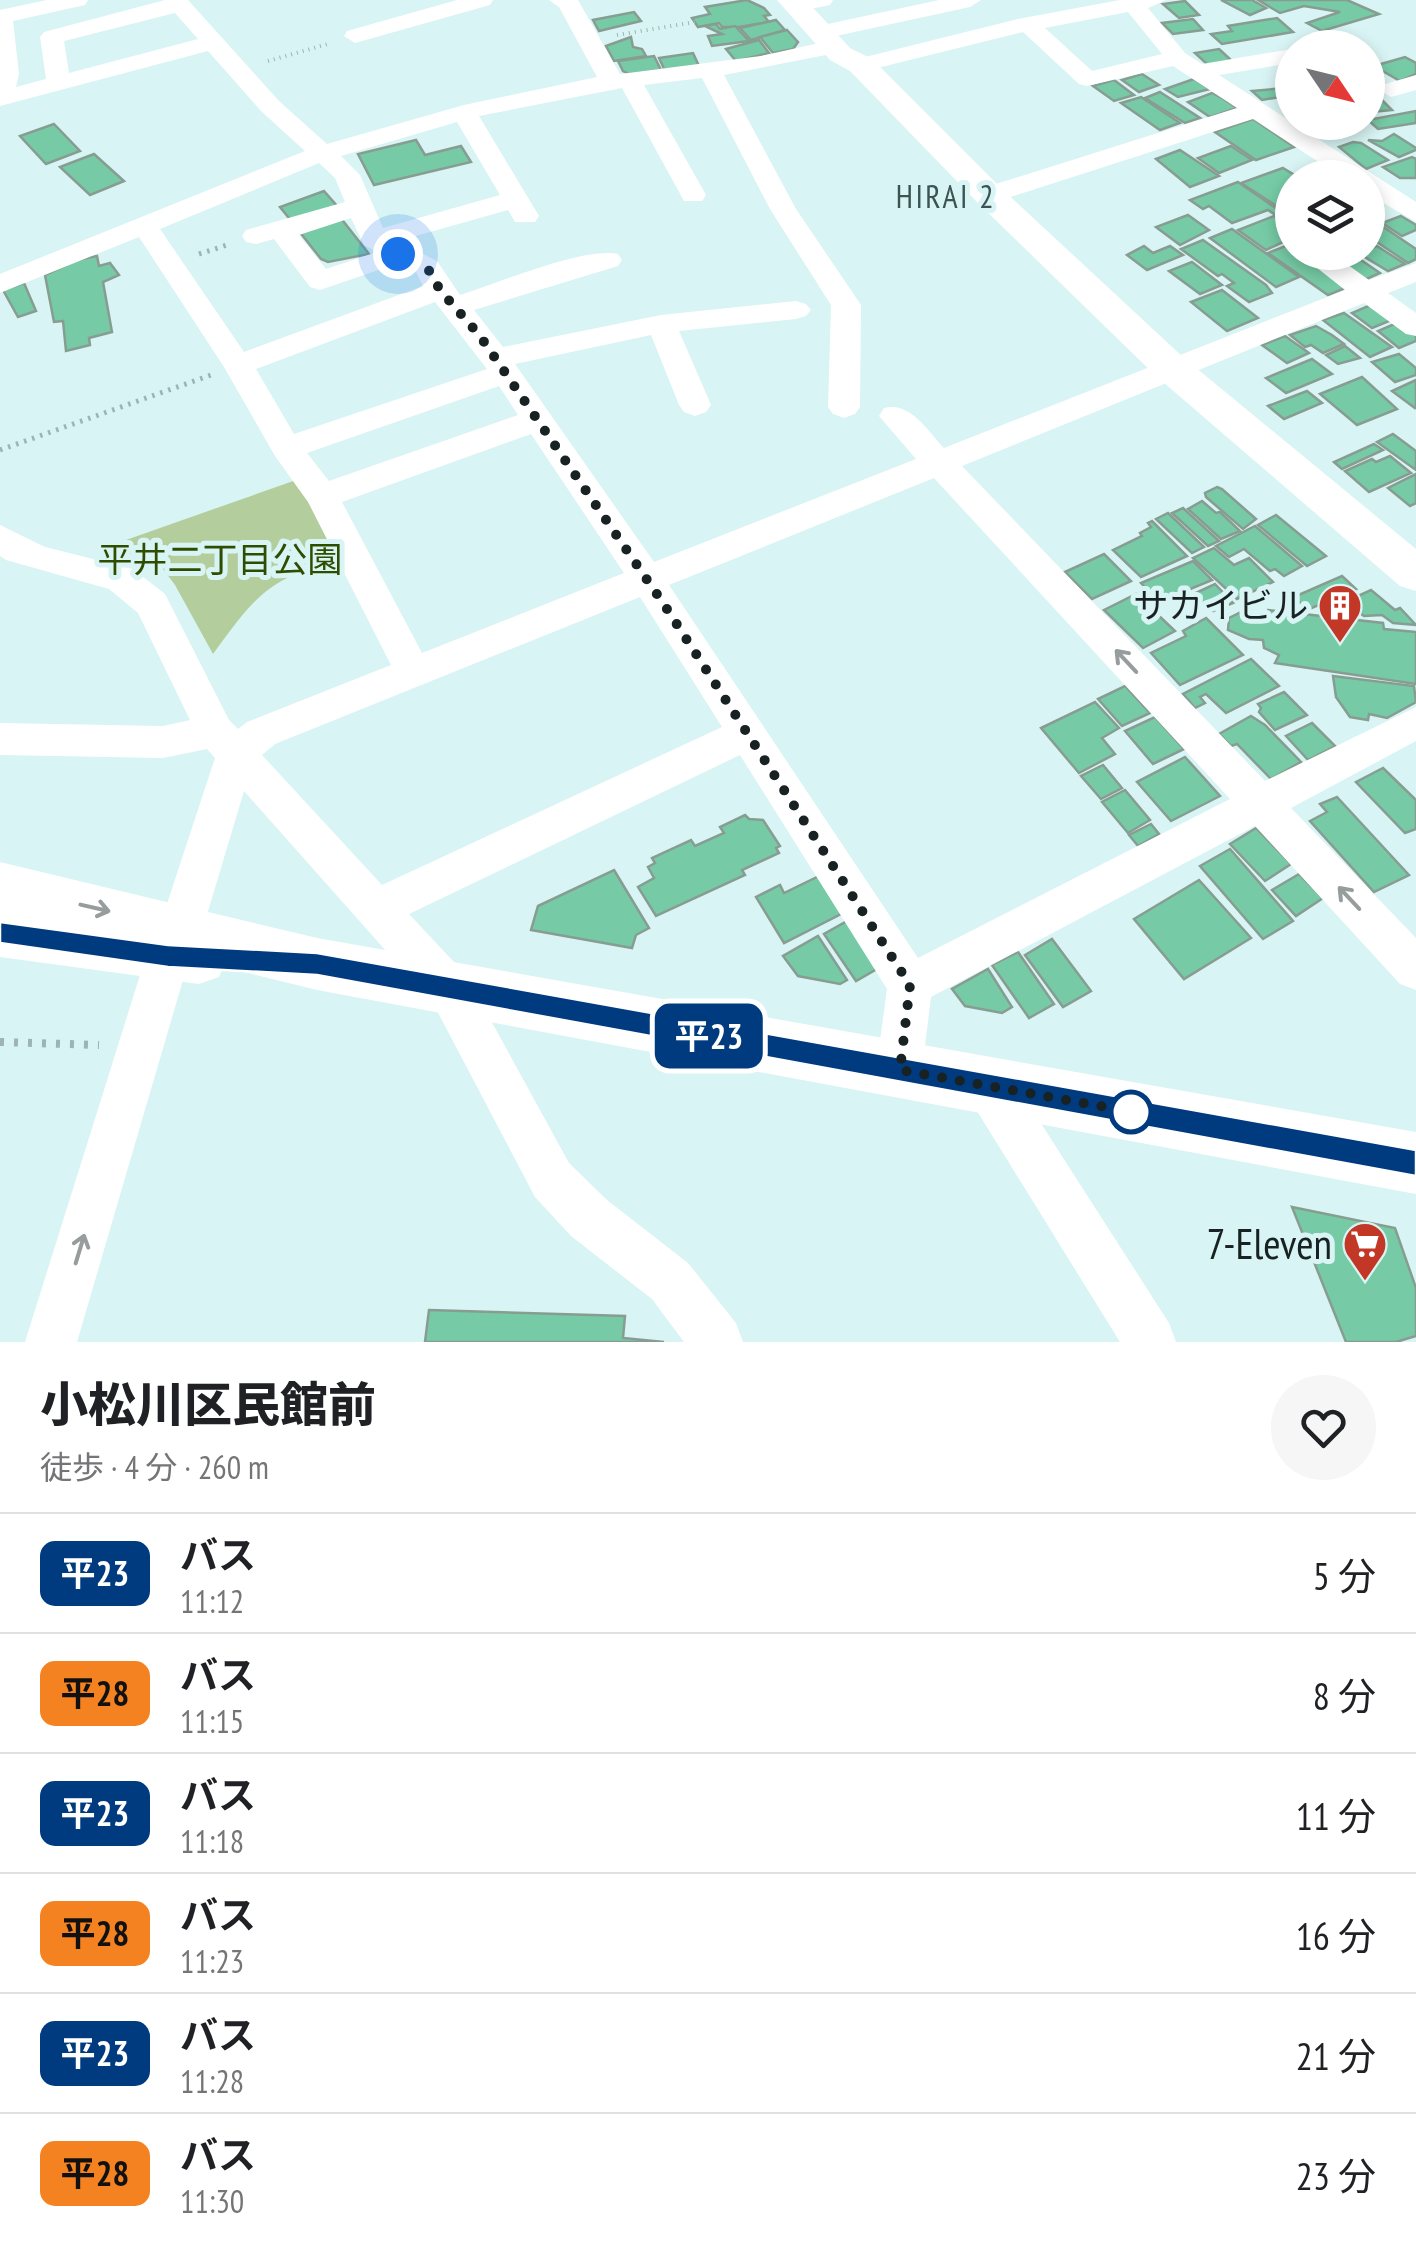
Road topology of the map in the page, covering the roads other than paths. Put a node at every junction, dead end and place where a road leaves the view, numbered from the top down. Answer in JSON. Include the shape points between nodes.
{"nodes":[{"id":1,"x":77,"y":0,"type":"edge"},
{"id":2,"x":482,"y":0,"type":"edge"},
{"id":3,"x":560,"y":0,"type":"edge"},
{"id":4,"x":970,"y":0,"type":"edge"},
{"id":5,"x":985,"y":0,"type":"edge"},
{"id":6,"x":1144,"y":2,"type":"edge"},
{"id":7,"x":178,"y":3,"type":"edge"},
{"id":8,"x":1,"y":17,"type":"edge"},
{"id":9,"x":821,"y":25,"type":"edge"},
{"id":10,"x":1023,"y":25,"type":"junction"},
{"id":11,"x":355,"y":36,"type":"road end"},
{"id":12,"x":215,"y":42,"type":"junction"},
{"id":13,"x":1177,"y":58,"type":"junction"},
{"id":14,"x":1275,"y":69,"type":"edge"},
{"id":15,"x":710,"y":70,"type":"junction"},
{"id":16,"x":1200,"y":71,"type":"junction"},
{"id":17,"x":1275,"y":74,"type":"edge"},
{"id":18,"x":58,"y":81,"type":"junction"},
{"id":19,"x":621,"y":81,"type":"junction"},
{"id":20,"x":1416,"y":82,"type":"edge"},
{"id":21,"x":1229,"y":90,"type":"junction"},
{"id":22,"x":1391,"y":90,"type":"dead end"},
{"id":23,"x":1,"y":98,"type":"edge"},
{"id":24,"x":1258,"y":110,"type":"junction"},
{"id":25,"x":464,"y":112,"type":"junction"},
{"id":26,"x":322,"y":152,"type":"junction"},
{"id":27,"x":1334,"y":160,"type":"edge"},
{"id":28,"x":1385,"y":193,"type":"edge"},
{"id":29,"x":693,"y":195,"type":"dead end"},
{"id":30,"x":989,"y":195,"type":"junction"},
{"id":31,"x":362,"y":204,"type":"junction"},
{"id":32,"x":1410,"y":210,"type":"edge"},
{"id":33,"x":1385,"y":216,"type":"edge"},
{"id":34,"x":144,"y":225,"type":"junction"},
{"id":35,"x":386,"y":246,"type":"junction"},
{"id":36,"x":608,"y":260,"type":"dead end"},
{"id":37,"x":1336,"y":270,"type":"edge"},
{"id":38,"x":1416,"y":272,"type":"edge"},
{"id":39,"x":1,"y":280,"type":"edge"},
{"id":40,"x":1365,"y":291,"type":"junction"},
{"id":41,"x":447,"y":299,"type":"junction"},
{"id":42,"x":796,"y":310,"type":"dead end"},
{"id":43,"x":661,"y":324,"type":"junction"},
{"id":44,"x":1416,"y":327,"type":"edge"},
{"id":45,"x":238,"y":365,"type":"junction"},
{"id":46,"x":501,"y":366,"type":"junction"},
{"id":47,"x":1170,"y":367,"type":"junction"},
{"id":48,"x":695,"y":405,"type":"dead end"},
{"id":49,"x":844,"y":407,"type":"dead end"},
{"id":50,"x":895,"y":416,"type":"dead end"},
{"id":51,"x":538,"y":420,"type":"junction"},
{"id":52,"x":286,"y":448,"type":"junction"},
{"id":53,"x":938,"y":461,"type":"junction"},
{"id":54,"x":322,"y":496,"type":"junction"},
{"id":55,"x":0,"y":538,"type":"edge"},
{"id":56,"x":1416,"y":574,"type":"edge"},
{"id":57,"x":645,"y":576,"type":"junction"},
{"id":58,"x":412,"y":670,"type":"junction"},
{"id":59,"x":1416,"y":724,"type":"edge"},
{"id":60,"x":748,"y":733,"type":"junction"},
{"id":61,"x":0,"y":739,"type":"edge"},
{"id":62,"x":225,"y":742,"type":"junction"},
{"id":63,"x":1259,"y":802,"type":"junction"},
{"id":64,"x":0,"y":886,"type":"edge"},
{"id":65,"x":378,"y":908,"type":"junction"},
{"id":66,"x":0,"y":932,"type":"edge"},
{"id":67,"x":174,"y":942,"type":"junction"},
{"id":68,"x":1416,"y":968,"type":"edge"},
{"id":69,"x":910,"y":985,"type":"junction"},
{"id":70,"x":450,"y":990,"type":"junction"},
{"id":71,"x":900,"y":1070,"type":"junction"},
{"id":72,"x":989,"y":1086,"type":"junction"},
{"id":73,"x":1416,"y":1163,"type":"edge"},
{"id":74,"x":51,"y":1342,"type":"edge"},
{"id":75,"x":716,"y":1342,"type":"edge"},
{"id":76,"x":1150,"y":1342,"type":"edge"}],
"edges":[{"from":1,"to":8,"type":"street"},
{"from":2,"to":11,"type":"street"},
{"from":3,"to":19,"type":"street","via":[[568,2]]},
{"from":4,"to":9,"type":"street"},
{"from":5,"to":10,"type":"street"},
{"from":6,"to":10,"type":"street"},
{"from":6,"to":13,"type":"street"},
{"from":7,"to":12,"type":"street"},
{"from":7,"to":18,"type":"street","via":[[52,37]]},
{"from":8,"to":23,"type":"street","via":[[7,74]]},
{"from":9,"to":10,"type":"street"},
{"from":9,"to":15,"type":"street"},
{"from":9,"to":30,"type":"main road"},
{"from":10,"to":13,"type":"street","via":[[1088,79]]},
{"from":12,"to":18,"type":"street"},
{"from":12,"to":26,"type":"street","via":[[270,106]]},
{"from":13,"to":16,"type":"street"},
{"from":14,"to":16,"type":"street"},
{"from":15,"to":19,"type":"street"},
{"from":15,"to":49,"type":"street","via":[[783,208],[846,305]]},
{"from":16,"to":21,"type":"street"},
{"from":17,"to":21,"type":"street"},
{"from":18,"to":23,"type":"street"},
{"from":19,"to":25,"type":"street"},
{"from":19,"to":29,"type":"street"},
{"from":20,"to":22,"type":"street"},
{"from":21,"to":24,"type":"street"},
{"from":24,"to":27,"type":"street"},
{"from":24,"to":30,"type":"street"},
{"from":25,"to":26,"type":"street"},
{"from":25,"to":35,"type":"street","via":[[520,207]]},
{"from":26,"to":31,"type":"street","via":[[347,176]]},
{"from":26,"to":34,"type":"street"},
{"from":28,"to":32,"type":"street"},
{"from":30,"to":47,"type":"main road"},
{"from":31,"to":35,"type":"street"},
{"from":31,"to":35,"type":"street","via":[[269,234],[320,280]]},
{"from":32,"to":33,"type":"street"},
{"from":34,"to":39,"type":"street"},
{"from":34,"to":45,"type":"street"},
{"from":35,"to":41,"type":"street","via":[[427,267]]},
{"from":36,"to":41,"type":"street"},
{"from":37,"to":40,"type":"street"},
{"from":38,"to":40,"type":"street"},
{"from":40,"to":44,"type":"street"},
{"from":40,"to":47,"type":"street"},
{"from":41,"to":45,"type":"street"},
{"from":41,"to":46,"type":"street"},
{"from":42,"to":43,"type":"street"},
{"from":43,"to":46,"type":"street"},
{"from":43,"to":48,"type":"street"},
{"from":45,"to":52,"type":"street"},
{"from":46,"to":51,"type":"street"},
{"from":46,"to":52,"type":"street"},
{"from":47,"to":53,"type":"street"},
{"from":47,"to":56,"type":"main road"},
{"from":50,"to":53,"type":"street"},
{"from":51,"to":54,"type":"street"},
{"from":51,"to":57,"type":"street"},
{"from":52,"to":54,"type":"street"},
{"from":53,"to":57,"type":"street"},
{"from":63,"to":53,"type":"street","one_way":true},
{"from":54,"to":58,"type":"street"},
{"from":55,"to":62,"type":"street","via":[[18,551],[120,578],[137,589],[152,604]]},
{"from":57,"to":58,"type":"street"},
{"from":57,"to":60,"type":"street"},
{"from":58,"to":62,"type":"street"},
{"from":59,"to":63,"type":"street"},
{"from":60,"to":65,"type":"street"},
{"from":60,"to":69,"type":"street"},
{"from":61,"to":62,"type":"street"},
{"from":62,"to":65,"type":"street"},
{"from":62,"to":67,"type":"street"},
{"from":68,"to":63,"type":"street","one_way":true},
{"from":63,"to":69,"type":"street"},
{"from":64,"to":67,"type":"main road","one_way":true},
{"from":65,"to":70,"type":"street"},
{"from":66,"to":67,"type":"main road"},
{"from":67,"to":70,"type":"main road"},
{"from":74,"to":67,"type":"street","one_way":true},
{"from":69,"to":71,"type":"street"},
{"from":70,"to":71,"type":"main road"},
{"from":70,"to":75,"type":"street","via":[[552,1180],[670,1281]]},
{"from":71,"to":72,"type":"main road"},
{"from":72,"to":73,"type":"main road"},
{"from":72,"to":76,"type":"street"}]}
